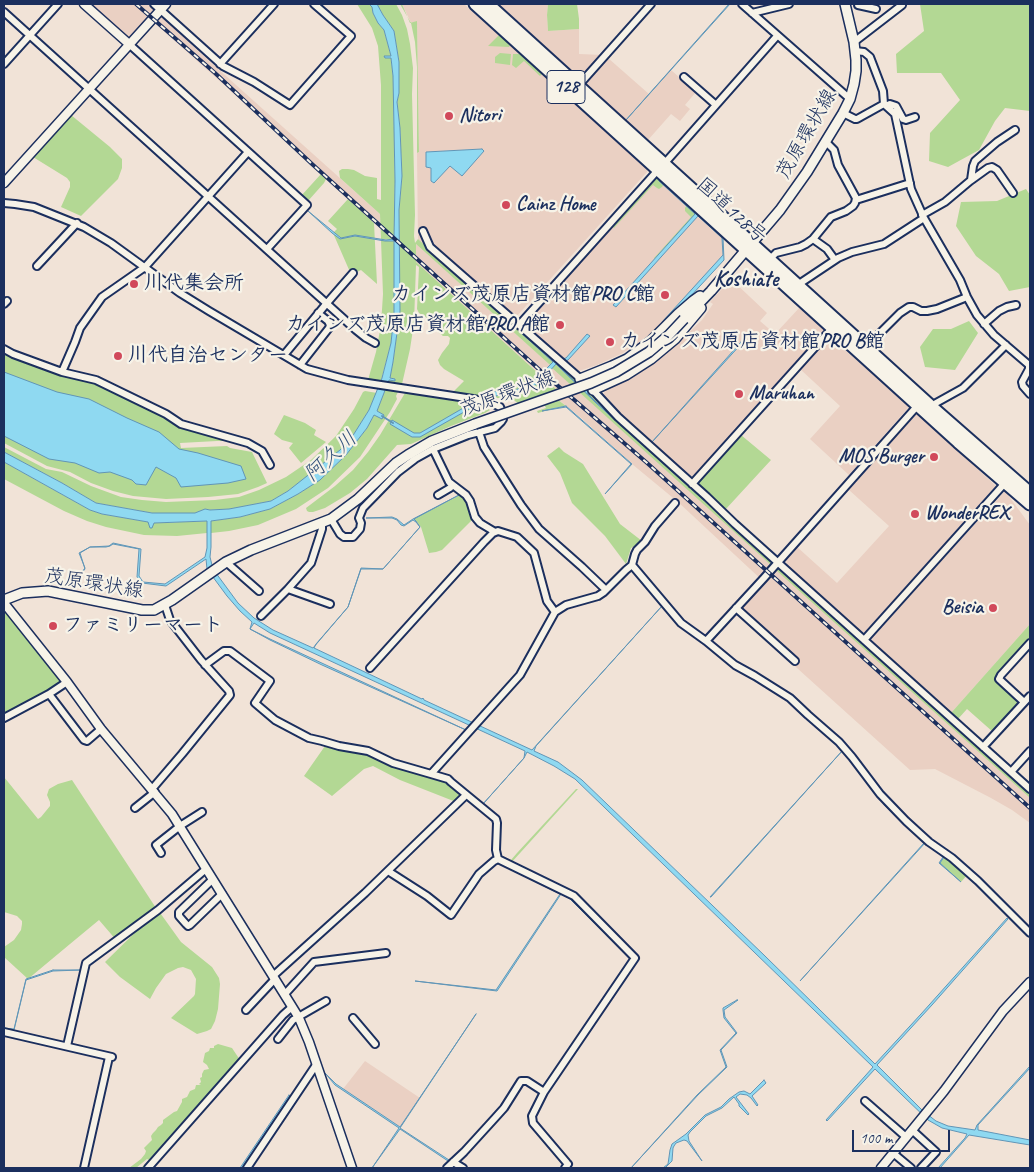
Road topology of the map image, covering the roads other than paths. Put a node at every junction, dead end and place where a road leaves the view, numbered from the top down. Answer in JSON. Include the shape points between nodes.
{"nodes":[{"id":1,"x":58,"y":4,"type":"edge"},
{"id":2,"x":84,"y":4,"type":"edge"},
{"id":3,"x":274,"y":4,"type":"edge"},
{"id":4,"x":314,"y":4,"type":"edge"},
{"id":5,"x":475,"y":4,"type":"edge"},
{"id":6,"x":488,"y":4,"type":"edge"},
{"id":7,"x":650,"y":4,"type":"edge"},
{"id":8,"x":742,"y":4,"type":"edge"},
{"id":9,"x":789,"y":4,"type":"edge"},
{"id":10,"x":845,"y":4,"type":"edge"},
{"id":11,"x":858,"y":4,"type":"edge"},
{"id":12,"x":902,"y":5,"type":"edge"},
{"id":13,"x":160,"y":6,"type":"edge"},
{"id":14,"x":876,"y":9,"type":"dead end"},
{"id":15,"x":4,"y":12,"type":"edge"},
{"id":16,"x":752,"y":13,"type":"junction"},
{"id":17,"x":30,"y":35,"type":"junction"},
{"id":18,"x":778,"y":36,"type":"junction"},
{"id":19,"x":129,"y":44,"type":"junction"},
{"id":20,"x":854,"y":46,"type":"junction"},
{"id":21,"x":4,"y":64,"type":"edge"},
{"id":22,"x":220,"y":64,"type":"junction"},
{"id":23,"x":684,"y":78,"type":"dead end"},
{"id":24,"x":578,"y":86,"type":"junction"},
{"id":25,"x":89,"y":88,"type":"junction"},
{"id":26,"x":850,"y":99,"type":"junction"},
{"id":27,"x":716,"y":105,"type":"junction"},
{"id":28,"x":885,"y":105,"type":"junction"},
{"id":29,"x":843,"y":113,"type":"junction"},
{"id":30,"x":915,"y":117,"type":"dead end"},
{"id":31,"x":1016,"y":130,"type":"dead end"},
{"id":32,"x":826,"y":142,"type":"junction"},
{"id":33,"x":248,"y":152,"type":"junction"},
{"id":34,"x":661,"y":167,"type":"junction"},
{"id":35,"x":971,"y":180,"type":"junction"},
{"id":36,"x":4,"y":183,"type":"edge"},
{"id":37,"x":910,"y":183,"type":"junction"},
{"id":38,"x":1013,"y":193,"type":"dead end"},
{"id":39,"x":208,"y":196,"type":"junction"},
{"id":40,"x":856,"y":200,"type":"junction"},
{"id":41,"x":4,"y":203,"type":"edge"},
{"id":42,"x":923,"y":216,"type":"junction"},
{"id":43,"x":76,"y":223,"type":"junction"},
{"id":44,"x":423,"y":231,"type":"dead end"},
{"id":45,"x":812,"y":239,"type":"junction"},
{"id":46,"x":749,"y":246,"type":"junction"},
{"id":47,"x":267,"y":249,"type":"junction"},
{"id":48,"x":770,"y":259,"type":"junction"},
{"id":49,"x":835,"y":260,"type":"junction"},
{"id":50,"x":37,"y":266,"type":"dead end"},
{"id":51,"x":145,"y":267,"type":"junction"},
{"id":52,"x":353,"y":273,"type":"dead end"},
{"id":53,"x":799,"y":286,"type":"junction"},
{"id":54,"x":711,"y":290,"type":"junction"},
{"id":55,"x":967,"y":297,"type":"junction"},
{"id":56,"x":327,"y":303,"type":"junction"},
{"id":57,"x":1016,"y":306,"type":"dead end"},
{"id":58,"x":318,"y":313,"type":"junction"},
{"id":59,"x":984,"y":324,"type":"junction"},
{"id":60,"x":519,"y":325,"type":"junction"},
{"id":61,"x":836,"y":325,"type":"junction"},
{"id":62,"x":375,"y":343,"type":"dead end"},
{"id":63,"x":1006,"y":344,"type":"junction"},
{"id":64,"x":866,"y":347,"type":"junction"},
{"id":65,"x":4,"y":349,"type":"edge"},
{"id":66,"x":284,"y":355,"type":"junction"},
{"id":67,"x":300,"y":365,"type":"junction"},
{"id":68,"x":62,"y":372,"type":"junction"},
{"id":69,"x":580,"y":379,"type":"junction"},
{"id":70,"x":593,"y":390,"type":"junction"},
{"id":71,"x":1030,"y":394,"type":"edge"},
{"id":72,"x":925,"y":406,"type":"junction"},
{"id":73,"x":477,"y":428,"type":"junction"},
{"id":74,"x":432,"y":449,"type":"junction"},
{"id":75,"x":270,"y":465,"type":"dead end"},
{"id":76,"x":1005,"y":483,"type":"junction"},
{"id":77,"x":692,"y":484,"type":"junction"},
{"id":78,"x":452,"y":485,"type":"junction"},
{"id":79,"x":1030,"y":493,"type":"edge"},
{"id":80,"x":438,"y":495,"type":"dead end"},
{"id":81,"x":674,"y":503,"type":"dead end"},
{"id":82,"x":1030,"y":504,"type":"edge"},
{"id":83,"x":331,"y":518,"type":"junction"},
{"id":84,"x":322,"y":523,"type":"junction"},
{"id":85,"x":495,"y":532,"type":"junction"},
{"id":86,"x":226,"y":562,"type":"junction"},
{"id":87,"x":778,"y":562,"type":"junction"},
{"id":88,"x":632,"y":565,"type":"junction"},
{"id":89,"x":288,"y":588,"type":"junction"},
{"id":90,"x":606,"y":590,"type":"junction"},
{"id":91,"x":259,"y":591,"type":"dead end"},
{"id":92,"x":4,"y":601,"type":"edge"},
{"id":93,"x":330,"y":604,"type":"dead end"},
{"id":94,"x":165,"y":605,"type":"junction"},
{"id":95,"x":736,"y":608,"type":"junction"},
{"id":96,"x":555,"y":612,"type":"junction"},
{"id":97,"x":261,"y":616,"type":"dead end"},
{"id":98,"x":706,"y":640,"type":"junction"},
{"id":99,"x":864,"y":640,"type":"junction"},
{"id":100,"x":1030,"y":643,"type":"edge"},
{"id":101,"x":795,"y":661,"type":"dead end"},
{"id":102,"x":205,"y":665,"type":"junction"},
{"id":103,"x":370,"y":668,"type":"dead end"},
{"id":104,"x":67,"y":682,"type":"junction"},
{"id":105,"x":49,"y":694,"type":"junction"},
{"id":106,"x":1030,"y":696,"type":"edge"},
{"id":107,"x":1024,"y":702,"type":"junction"},
{"id":108,"x":4,"y":718,"type":"edge"},
{"id":109,"x":101,"y":729,"type":"junction"},
{"id":110,"x":984,"y":747,"type":"junction"},
{"id":111,"x":1030,"y":750,"type":"edge"},
{"id":112,"x":1011,"y":772,"type":"junction"},
{"id":113,"x":431,"y":774,"type":"junction"},
{"id":114,"x":1030,"y":789,"type":"edge"},
{"id":115,"x":153,"y":791,"type":"junction"},
{"id":116,"x":466,"y":795,"type":"junction"},
{"id":117,"x":135,"y":808,"type":"dead end"},
{"id":118,"x":202,"y":812,"type":"dead end"},
{"id":119,"x":180,"y":826,"type":"junction"},
{"id":120,"x":161,"y":853,"type":"dead end"},
{"id":121,"x":498,"y":859,"type":"junction"},
{"id":122,"x":206,"y":869,"type":"junction"},
{"id":123,"x":388,"y":871,"type":"junction"},
{"id":124,"x":212,"y":880,"type":"junction"},
{"id":125,"x":222,"y":894,"type":"junction"},
{"id":126,"x":1030,"y":934,"type":"edge"},
{"id":127,"x":386,"y":954,"type":"dead end"},
{"id":128,"x":274,"y":978,"type":"junction"},
{"id":129,"x":1030,"y":982,"type":"edge"},
{"id":130,"x":285,"y":995,"type":"junction"},
{"id":131,"x":326,"y":1001,"type":"dead end"},
{"id":132,"x":292,"y":1006,"type":"junction"},
{"id":133,"x":246,"y":1010,"type":"dead end"},
{"id":134,"x":299,"y":1018,"type":"junction"},
{"id":135,"x":354,"y":1018,"type":"dead end"},
{"id":136,"x":4,"y":1032,"type":"edge"},
{"id":137,"x":278,"y":1039,"type":"dead end"},
{"id":138,"x":375,"y":1044,"type":"dead end"},
{"id":139,"x":67,"y":1046,"type":"junction"},
{"id":140,"x":316,"y":1065,"type":"junction"},
{"id":141,"x":544,"y":1092,"type":"junction"},
{"id":142,"x":865,"y":1100,"type":"dead end"},
{"id":143,"x":912,"y":1130,"type":"junction"},
{"id":144,"x":906,"y":1137,"type":"junction"},
{"id":145,"x":893,"y":1153,"type":"junction"},
{"id":146,"x":453,"y":1162,"type":"junction"},
{"id":147,"x":84,"y":1168,"type":"edge"},
{"id":148,"x":148,"y":1168,"type":"edge"},
{"id":149,"x":247,"y":1168,"type":"edge"},
{"id":150,"x":352,"y":1168,"type":"edge"},
{"id":151,"x":447,"y":1168,"type":"edge"},
{"id":152,"x":463,"y":1168,"type":"edge"},
{"id":153,"x":565,"y":1168,"type":"edge"},
{"id":154,"x":881,"y":1168,"type":"edge"},
{"id":155,"x":911,"y":1168,"type":"edge"},
{"id":156,"x":921,"y":1168,"type":"edge"}],
"edges":[{"from":1,"to":17,"type":"street"},
{"from":2,"to":19,"type":"street"},
{"from":3,"to":22,"type":"street"},
{"from":4,"to":22,"type":"street","via":[[351,36],[290,105]]},
{"from":5,"to":34,"type":"highway","name":"国道128号","number":"128"},
{"from":6,"to":24,"type":"highway","name":"国道128号","number":"128"},
{"from":7,"to":24,"type":"street"},
{"from":8,"to":16,"type":"street"},
{"from":9,"to":16,"type":"street"},
{"from":10,"to":20,"type":"main road","name":"茂原環状線"},
{"from":11,"to":14,"type":"street"},
{"from":12,"to":20,"type":"street"},
{"from":13,"to":19,"type":"street"},
{"from":13,"to":22,"type":"street"},
{"from":15,"to":17,"type":"street"},
{"from":16,"to":18,"type":"street"},
{"from":17,"to":21,"type":"street"},
{"from":17,"to":25,"type":"street"},
{"from":18,"to":26,"type":"street"},
{"from":18,"to":27,"type":"street"},
{"from":19,"to":25,"type":"street"},
{"from":19,"to":33,"type":"street"},
{"from":20,"to":26,"type":"main road","name":"茂原環状線","via":[[856,71]]},
{"from":20,"to":28,"type":"street","via":[[870,57]]},
{"from":23,"to":27,"type":"street"},
{"from":24,"to":34,"type":"highway","name":"国道128号","number":"128"},
{"from":25,"to":36,"type":"street"},
{"from":25,"to":39,"type":"street"},
{"from":26,"to":29,"type":"main road","name":"茂原環状線"},
{"from":27,"to":34,"type":"street"},
{"from":28,"to":29,"type":"street","via":[[857,119]]},
{"from":28,"to":30,"type":"street","via":[[896,106],[906,120]]},
{"from":28,"to":37,"type":"street","via":[[895,114]]},
{"from":29,"to":32,"type":"main road","name":"茂原環状線"},
{"from":31,"to":35,"type":"street","via":[[975,161]]},
{"from":32,"to":40,"type":"street","via":[[834,150]]},
{"from":32,"to":46,"type":"main road","name":"茂原環状線","via":[[790,198]]},
{"from":33,"to":39,"type":"street"},
{"from":33,"to":47,"type":"street","via":[[307,205]]},
{"from":34,"to":46,"type":"highway","name":"国道128号","number":"128"},
{"from":34,"to":60,"type":"street"},
{"from":35,"to":38,"type":"street","via":[[992,167]]},
{"from":35,"to":42,"type":"street"},
{"from":37,"to":40,"type":"street"},
{"from":37,"to":42,"type":"street"},
{"from":39,"to":47,"type":"street"},
{"from":39,"to":51,"type":"street"},
{"from":40,"to":45,"type":"street","via":[[846,211],[831,217]]},
{"from":41,"to":43,"type":"street","via":[[34,207]]},
{"from":42,"to":49,"type":"street","via":[[884,244]]},
{"from":42,"to":55,"type":"street"},
{"from":43,"to":50,"type":"street"},
{"from":43,"to":51,"type":"street"},
{"from":44,"to":60,"type":"street","via":[[430,246]]},
{"from":45,"to":48,"type":"street","via":[[800,247],[776,253]]},
{"from":45,"to":49,"type":"street","via":[[827,248]]},
{"from":46,"to":48,"type":"highway","name":"国道128号","number":"128"},
{"from":46,"to":54,"type":"main road","name":"茂原環状線"},
{"from":46,"to":61,"type":"highway","name":"国道128号","number":"128"},
{"from":47,"to":56,"type":"street"},
{"from":48,"to":53,"type":"highway","name":"国道128号","number":"128"},
{"from":49,"to":53,"type":"street"},
{"from":51,"to":66,"type":"street","via":[[180,293]]},
{"from":51,"to":68,"type":"street","via":[[94,306],[80,328]]},
{"from":52,"to":56,"type":"street"},
{"from":53,"to":61,"type":"highway","name":"国道128号","number":"128"},
{"from":54,"to":69,"type":"main road","via":[[693,301],[651,341],[627,358]]},
{"from":54,"to":70,"type":"main road","via":[[688,325],[663,350],[626,375]]},
{"from":54,"to":73,"type":"main road","name":"茂原環状線","bridge":true,"via":[[669,335],[616,372]]},
{"from":55,"to":59,"type":"street"},
{"from":55,"to":64,"type":"street","via":[[927,311],[909,307]]},
{"from":56,"to":58,"type":"street"},
{"from":56,"to":62,"type":"street"},
{"from":57,"to":59,"type":"street","via":[[999,311]]},
{"from":58,"to":66,"type":"street"},
{"from":58,"to":67,"type":"street","via":[[328,321],[329,328]]},
{"from":59,"to":63,"type":"street"},
{"from":60,"to":69,"type":"street"},
{"from":61,"to":64,"type":"highway","name":"国道128号","number":"128"},
{"from":61,"to":72,"type":"highway","name":"国道128号","number":"128"},
{"from":61,"to":77,"type":"street"},
{"from":63,"to":71,"type":"street","via":[[1029,365],[1022,382]]},
{"from":63,"to":72,"type":"street","via":[[963,388]]},
{"from":64,"to":72,"type":"highway","name":"国道128号","number":"128"},
{"from":65,"to":68,"type":"street"},
{"from":66,"to":67,"type":"street"},
{"from":67,"to":73,"type":"street","via":[[348,380],[473,399],[496,405],[502,411],[503,419],[495,428]]},
{"from":68,"to":75,"type":"street","via":[[96,380],[181,424],[248,443],[262,451]]},
{"from":69,"to":70,"type":"street"},
{"from":70,"to":77,"type":"street"},
{"from":72,"to":76,"type":"highway","name":"国道128号","number":"128"},
{"from":72,"to":79,"type":"highway","name":"国道128号","number":"128"},
{"from":72,"to":87,"type":"street"},
{"from":73,"to":74,"type":"street","via":[[468,435]]},
{"from":73,"to":83,"type":"main road","name":"茂原環状線","via":[[432,441],[408,454]]},
{"from":73,"to":90,"type":"street","via":[[484,447],[539,529]]},
{"from":74,"to":78,"type":"street"},
{"from":74,"to":83,"type":"street","via":[[406,465],[366,503],[360,513],[360,530],[353,537],[340,534]]},
{"from":76,"to":82,"type":"highway","name":"国道128号","number":"128"},
{"from":76,"to":99,"type":"street"},
{"from":77,"to":87,"type":"street"},
{"from":78,"to":80,"type":"street"},
{"from":78,"to":85,"type":"street","via":[[466,495],[480,523]]},
{"from":81,"to":88,"type":"street","via":[[637,550]]},
{"from":83,"to":84,"type":"main road","name":"茂原環状線"},
{"from":84,"to":86,"type":"main road","name":"茂原環状線"},
{"from":84,"to":89,"type":"street","via":[[311,563]]},
{"from":85,"to":96,"type":"street","via":[[518,537],[534,553],[547,601]]},
{"from":85,"to":103,"type":"street"},
{"from":86,"to":91,"type":"street"},
{"from":86,"to":94,"type":"main road","name":"茂原環状線"},
{"from":87,"to":95,"type":"street"},
{"from":87,"to":99,"type":"street"},
{"from":88,"to":90,"type":"street"},
{"from":88,"to":98,"type":"street","via":[[680,624]]},
{"from":89,"to":93,"type":"street"},
{"from":89,"to":97,"type":"street"},
{"from":90,"to":96,"type":"street"},
{"from":92,"to":94,"type":"main road","name":"茂原環状線","via":[[22,593],[48,591],[142,610],[154,610]]},
{"from":92,"to":104,"type":"street"},
{"from":94,"to":102,"type":"street","via":[[170,620]]},
{"from":95,"to":98,"type":"street"},
{"from":95,"to":101,"type":"street"},
{"from":96,"to":113,"type":"street","via":[[520,675]]},
{"from":98,"to":126,"type":"street","via":[[735,666],[794,701],[844,746],[882,797],[919,834],[986,887]]},
{"from":99,"to":110,"type":"street"},
{"from":100,"to":107,"type":"street","via":[[999,679]]},
{"from":102,"to":113,"type":"street","via":[[224,651],[230,651],[270,681],[255,703],[274,720],[309,738],[372,752],[392,763]]},
{"from":102,"to":115,"type":"street","via":[[230,695]]},
{"from":104,"to":105,"type":"street"},
{"from":104,"to":109,"type":"street"},
{"from":105,"to":108,"type":"street"},
{"from":105,"to":109,"type":"street","via":[[84,740]]},
{"from":106,"to":107,"type":"street"},
{"from":107,"to":110,"type":"street"},
{"from":109,"to":115,"type":"street"},
{"from":110,"to":112,"type":"street"},
{"from":111,"to":112,"type":"street"},
{"from":112,"to":114,"type":"street"},
{"from":113,"to":116,"type":"street","via":[[448,780]]},
{"from":115,"to":117,"type":"street"},
{"from":115,"to":119,"type":"street"},
{"from":116,"to":121,"type":"street","via":[[496,821]]},
{"from":116,"to":123,"type":"street"},
{"from":118,"to":119,"type":"street"},
{"from":119,"to":120,"type":"street","via":[[156,846]]},
{"from":119,"to":122,"type":"street"},
{"from":121,"to":123,"type":"street","via":[[479,874],[451,915]]},
{"from":121,"to":141,"type":"street","via":[[574,896],[635,958]]},
{"from":122,"to":124,"type":"street"},
{"from":122,"to":139,"type":"street","via":[[158,910],[86,962]]},
{"from":123,"to":128,"type":"street"},
{"from":124,"to":125,"type":"street"},
{"from":124,"to":125,"type":"street","via":[[179,912],[179,916],[190,925]]},
{"from":125,"to":128,"type":"street"},
{"from":127,"to":130,"type":"street","via":[[314,962]]},
{"from":128,"to":130,"type":"street"},
{"from":128,"to":133,"type":"street"},
{"from":129,"to":143,"type":"street","via":[[1003,1011]]},
{"from":130,"to":132,"type":"street"},
{"from":131,"to":134,"type":"street"},
{"from":132,"to":134,"type":"street"},
{"from":132,"to":148,"type":"street"},
{"from":134,"to":137,"type":"street"},
{"from":134,"to":140,"type":"street"},
{"from":135,"to":138,"type":"street"},
{"from":136,"to":139,"type":"street"},
{"from":139,"to":147,"type":"street","via":[[111,1057]]},
{"from":140,"to":149,"type":"street"},
{"from":140,"to":150,"type":"street"},
{"from":141,"to":146,"type":"street","via":[[527,1081],[521,1081],[496,1118]]},
{"from":141,"to":153,"type":"street","via":[[533,1112],[532,1121],[567,1162]]},
{"from":142,"to":144,"type":"street"},
{"from":143,"to":144,"type":"street"},
{"from":143,"to":156,"type":"street","via":[[936,1152]]},
{"from":144,"to":145,"type":"street"},
{"from":145,"to":154,"type":"street"},
{"from":145,"to":155,"type":"street"},
{"from":146,"to":151,"type":"street"},
{"from":146,"to":152,"type":"street"}]}
